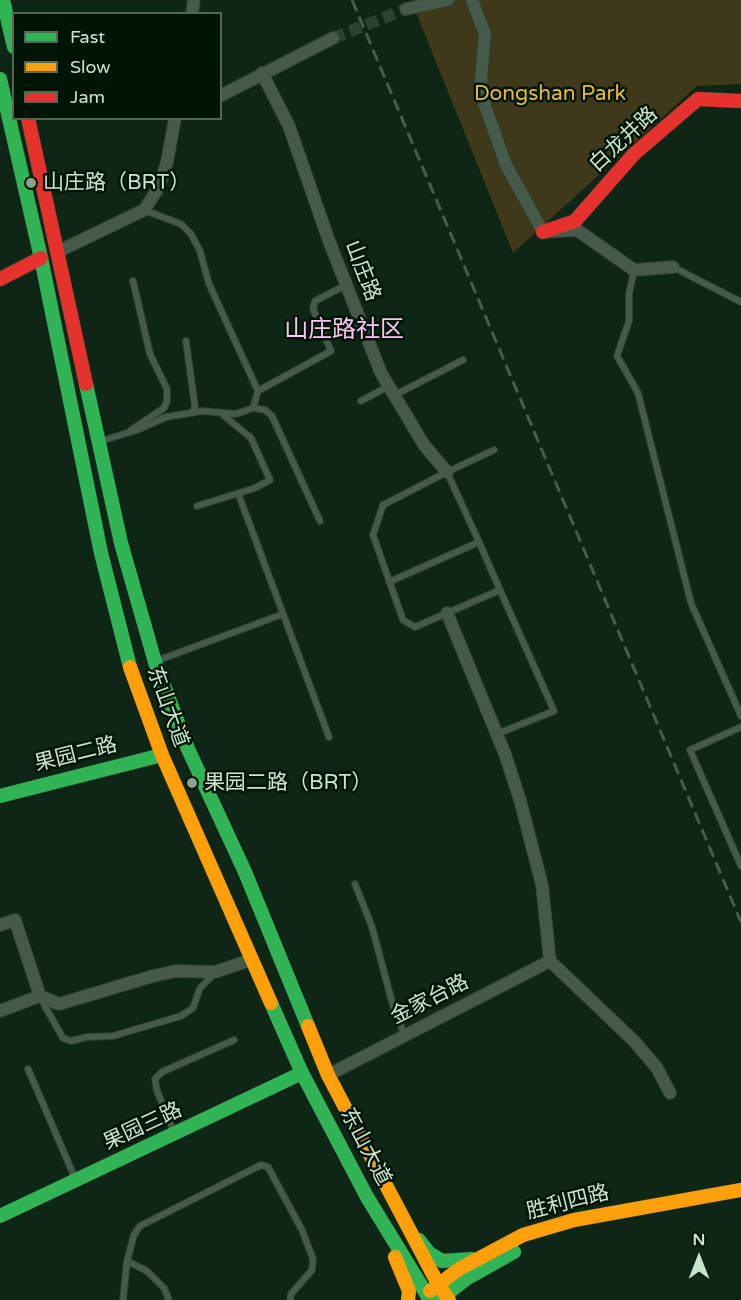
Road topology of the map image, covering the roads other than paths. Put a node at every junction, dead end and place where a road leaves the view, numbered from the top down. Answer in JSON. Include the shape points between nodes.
{"nodes":[{"id":1,"x":3,"y":0,"type":"edge"},
{"id":2,"x":448,"y":0,"type":"edge"},
{"id":3,"x":472,"y":0,"type":"edge"},
{"id":4,"x":406,"y":9,"type":"tunnel mouth"},
{"id":5,"x":333,"y":38,"type":"tunnel mouth"},
{"id":6,"x":12,"y":39,"type":"edge"},
{"id":7,"x":262,"y":73,"type":"junction"},
{"id":8,"x":0,"y":80,"type":"edge"},
{"id":9,"x":222,"y":95,"type":"edge"},
{"id":10,"x":741,"y":101,"type":"edge"},
{"id":11,"x":28,"y":120,"type":"edge"},
{"id":12,"x":176,"y":120,"type":"edge"},
{"id":13,"x":144,"y":210,"type":"junction"},
{"id":14,"x":543,"y":232,"type":"junction"},
{"id":15,"x":57,"y":252,"type":"junction"},
{"id":16,"x":41,"y":258,"type":"junction"},
{"id":17,"x":674,"y":267,"type":"joint"},
{"id":18,"x":634,"y":270,"type":"junction"},
{"id":19,"x":0,"y":279,"type":"edge"},
{"id":20,"x":132,"y":281,"type":"dead end"},
{"id":21,"x":346,"y":285,"type":"junction"},
{"id":22,"x":741,"y":302,"type":"edge"},
{"id":23,"x":186,"y":341,"type":"dead end"},
{"id":24,"x":464,"y":360,"type":"dead end"},
{"id":25,"x":392,"y":390,"type":"junction"},
{"id":26,"x":258,"y":391,"type":"junction"},
{"id":27,"x":361,"y":401,"type":"dead end"},
{"id":28,"x":253,"y":408,"type":"junction"},
{"id":29,"x":192,"y":413,"type":"junction"},
{"id":30,"x":221,"y":414,"type":"junction"},
{"id":31,"x":125,"y":434,"type":"junction"},
{"id":32,"x":101,"y":441,"type":"junction"},
{"id":33,"x":494,"y":450,"type":"dead end"},
{"id":34,"x":447,"y":472,"type":"junction"},
{"id":35,"x":238,"y":494,"type":"junction"},
{"id":36,"x":197,"y":506,"type":"dead end"},
{"id":37,"x":320,"y":521,"type":"dead end"},
{"id":38,"x":479,"y":542,"type":"junction"},
{"id":39,"x":389,"y":582,"type":"junction"},
{"id":40,"x":500,"y":590,"type":"junction"},
{"id":41,"x":447,"y":613,"type":"junction"},
{"id":42,"x":283,"y":614,"type":"junction"},
{"id":43,"x":155,"y":662,"type":"junction"},
{"id":44,"x":741,"y":716,"type":"edge"},
{"id":45,"x":741,"y":727,"type":"edge"},
{"id":46,"x":497,"y":734,"type":"junction"},
{"id":47,"x":329,"y":737,"type":"dead end"},
{"id":48,"x":162,"y":755,"type":"junction"},
{"id":49,"x":0,"y":796,"type":"edge"},
{"id":50,"x":741,"y":866,"type":"edge"},
{"id":51,"x":355,"y":884,"type":"dead end"},
{"id":52,"x":0,"y":925,"type":"edge"},
{"id":53,"x":253,"y":959,"type":"junction"},
{"id":54,"x":550,"y":961,"type":"junction"},
{"id":55,"x":215,"y":972,"type":"junction"},
{"id":56,"x":40,"y":996,"type":"junction"},
{"id":57,"x":0,"y":1011,"type":"edge"},
{"id":58,"x":405,"y":1035,"type":"junction"},
{"id":59,"x":234,"y":1040,"type":"dead end"},
{"id":60,"x":28,"y":1069,"type":"dead end"},
{"id":61,"x":302,"y":1073,"type":"junction"},
{"id":62,"x":328,"y":1075,"type":"junction"},
{"id":63,"x":670,"y":1092,"type":"dead end"},
{"id":64,"x":176,"y":1135,"type":"junction"},
{"id":65,"x":77,"y":1181,"type":"junction"},
{"id":66,"x":741,"y":1190,"type":"edge"},
{"id":67,"x":367,"y":1197,"type":"junction"},
{"id":68,"x":741,"y":1199,"type":"edge"},
{"id":69,"x":394,"y":1201,"type":"junction"},
{"id":70,"x":0,"y":1216,"type":"edge"},
{"id":71,"x":127,"y":1260,"type":"junction"},
{"id":72,"x":485,"y":1261,"type":"junction"},
{"id":73,"x":436,"y":1296,"type":"edge"},
{"id":74,"x":123,"y":1300,"type":"edge"},
{"id":75,"x":169,"y":1300,"type":"edge"},
{"id":76,"x":290,"y":1300,"type":"edge"},
{"id":77,"x":408,"y":1300,"type":"edge"},
{"id":78,"x":464,"y":1300,"type":"edge"}],
"edges":[{"from":1,"to":6,"type":"main road"},
{"from":2,"to":4,"type":"street"},
{"from":3,"to":14,"type":"street","via":[[485,34],[480,92],[506,165]]},
{"from":5,"to":7,"type":"street"},
{"from":7,"to":9,"type":"street"},
{"from":7,"to":21,"type":"street","name":"山庄路","via":[[289,126]]},
{"from":8,"to":16,"type":"main road","name":"东山大道"},
{"from":10,"to":14,"type":"main road","name":"白龙井路","via":[[698,99],[634,154],[575,221]]},
{"from":11,"to":15,"type":"main road","name":"东山大道"},
{"from":12,"to":13,"type":"street","via":[[159,187]]},
{"from":13,"to":15,"type":"street"},
{"from":13,"to":26,"type":"lane","via":[[181,224],[191,234],[200,251],[208,284]]},
{"from":14,"to":18,"type":"street","via":[[577,230]]},
{"from":15,"to":32,"type":"main road","name":"东山大道"},
{"from":16,"to":19,"type":"main road"},
{"from":16,"to":48,"type":"main road","name":"东山大道","via":[[101,553],[129,665]]},
{"from":17,"to":18,"type":"street"},
{"from":17,"to":22,"type":"lane"},
{"from":18,"to":44,"type":"lane","via":[[629,321],[617,356],[638,393],[691,603]]},
{"from":20,"to":31,"type":"lane","via":[[150,354],[167,389],[167,401],[164,408]]},
{"from":21,"to":25,"type":"street","name":"山庄路","via":[[381,374]]},
{"from":21,"to":26,"type":"lane","via":[[315,301],[313,309],[331,351]]},
{"from":23,"to":29,"type":"lane","via":[[195,407]]},
{"from":24,"to":25,"type":"lane"},
{"from":25,"to":27,"type":"lane"},
{"from":25,"to":34,"type":"street","name":"山庄路","via":[[424,445]]},
{"from":26,"to":28,"type":"lane"},
{"from":28,"to":30,"type":"lane"},
{"from":28,"to":37,"type":"lane","via":[[265,410],[272,417]]},
{"from":29,"to":30,"type":"lane"},
{"from":29,"to":31,"type":"lane","via":[[166,417]]},
{"from":30,"to":35,"type":"lane","via":[[251,438],[269,473],[266,484]]},
{"from":31,"to":32,"type":"lane"},
{"from":32,"to":43,"type":"main road","name":"东山大道","via":[[121,543]]},
{"from":33,"to":34,"type":"lane"},
{"from":34,"to":38,"type":"lane"},
{"from":34,"to":39,"type":"lane","via":[[383,505],[373,535]]},
{"from":35,"to":36,"type":"lane"},
{"from":35,"to":42,"type":"lane"},
{"from":38,"to":39,"type":"lane"},
{"from":38,"to":40,"type":"lane"},
{"from":39,"to":41,"type":"lane","via":[[403,620],[415,627]]},
{"from":40,"to":41,"type":"lane"},
{"from":40,"to":46,"type":"lane","via":[[554,711]]},
{"from":41,"to":46,"type":"street"},
{"from":42,"to":43,"type":"lane"},
{"from":42,"to":47,"type":"lane"},
{"from":43,"to":62,"type":"main road","name":"东山大道","via":[[188,749],[245,872]]},
{"from":45,"to":50,"type":"lane","via":[[690,750]]},
{"from":46,"to":54,"type":"street","via":[[520,800],[542,885]]},
{"from":48,"to":49,"type":"main road","name":"果园二路"},
{"from":48,"to":53,"type":"main road","name":"东山大道"},
{"from":51,"to":58,"type":"lane"},
{"from":52,"to":56,"type":"street","via":[[15,920]]},
{"from":53,"to":55,"type":"street"},
{"from":53,"to":61,"type":"main road","name":"东山大道"},
{"from":54,"to":58,"type":"street","name":"金家台路"},
{"from":54,"to":63,"type":"street","via":[[634,1041],[657,1068]]},
{"from":55,"to":56,"type":"street","via":[[176,971],[59,1004]]},
{"from":55,"to":56,"type":"lane","via":[[200,988],[193,1008],[181,1016],[112,1036],[87,1036],[71,1041],[63,1038]]},
{"from":56,"to":57,"type":"street"},
{"from":58,"to":62,"type":"street","name":"金家台路"},
{"from":59,"to":64,"type":"lane","via":[[162,1072],[155,1079]]},
{"from":60,"to":65,"type":"lane"},
{"from":61,"to":64,"type":"main road","name":"果园三路"},
{"from":61,"to":67,"type":"main road","name":"东山大道"},
{"from":62,"to":69,"type":"main road","name":"东山大道"},
{"from":64,"to":65,"type":"main road","name":"果园三路"},
{"from":65,"to":70,"type":"main road","name":"果园三路"},
{"from":66,"to":72,"type":"main road","name":"胜利四路","via":[[573,1220],[523,1235]]},
{"from":67,"to":73,"type":"main road","name":"东山大道"},
{"from":67,"to":77,"type":"main road","via":[[380,1231],[402,1268]]},
{"from":68,"to":72,"type":"main road","name":"胜利四路","via":[[582,1229]]},
{"from":69,"to":72,"type":"main road","via":[[429,1253],[442,1261]]},
{"from":69,"to":73,"type":"main road","name":"东山大道"},
{"from":71,"to":74,"type":"lane"},
{"from":71,"to":75,"type":"lane","via":[[147,1271],[164,1288]]},
{"from":71,"to":76,"type":"lane","via":[[140,1226],[261,1165],[268,1167],[314,1259],[312,1270]]},
{"from":72,"to":73,"type":"main road","name":"胜利四路"},
{"from":72,"to":78,"type":"main road"}]}
